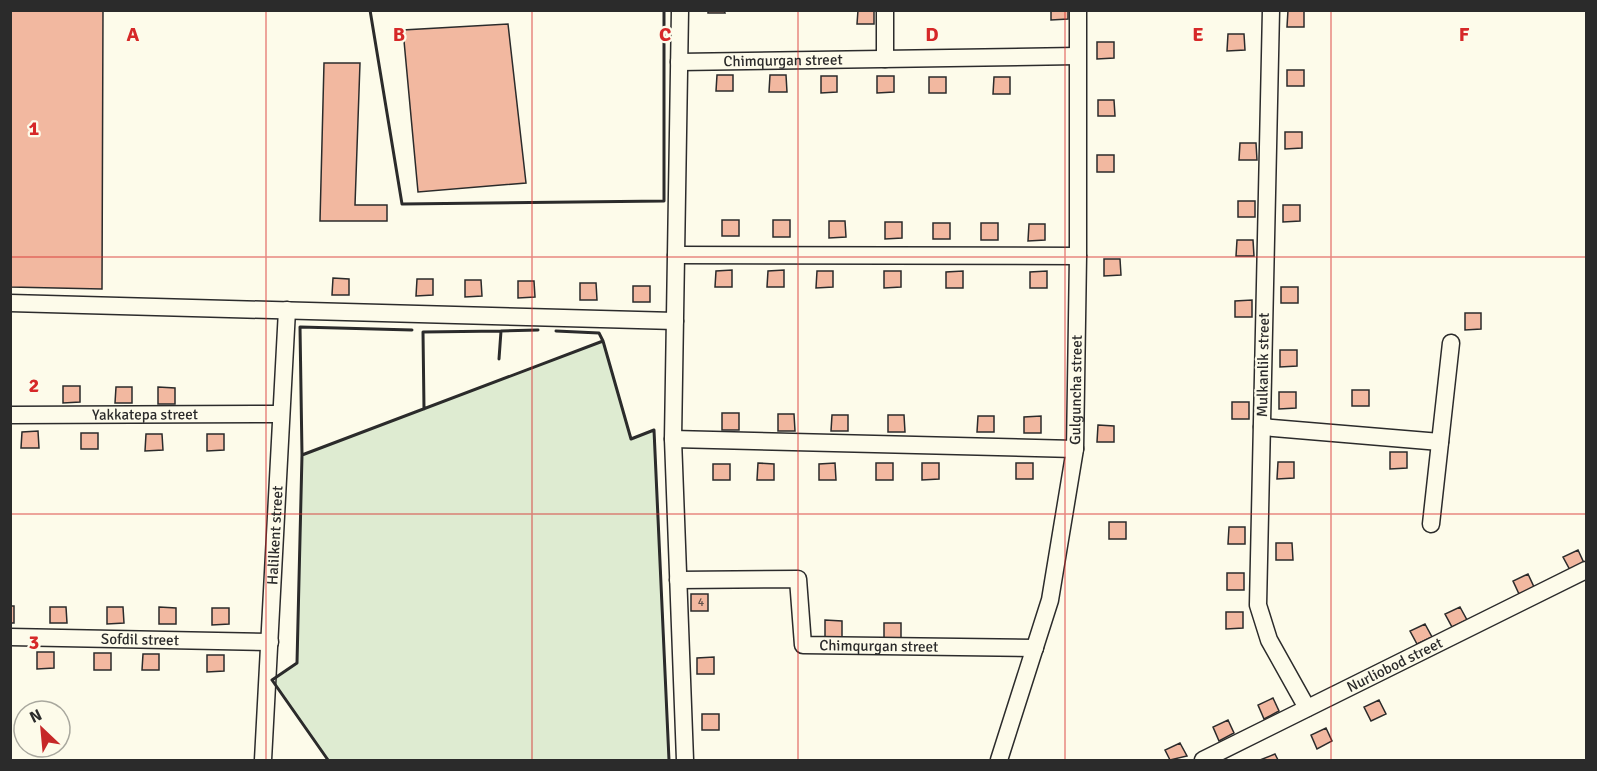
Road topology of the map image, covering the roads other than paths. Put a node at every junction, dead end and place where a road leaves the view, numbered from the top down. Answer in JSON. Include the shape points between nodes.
{"nodes":[{"id":1,"x":680,"y":10,"type":"edge"},
{"id":2,"x":885,"y":10,"type":"edge"},
{"id":3,"x":1078,"y":10,"type":"edge"},
{"id":4,"x":1271,"y":10,"type":"edge"},
{"id":5,"x":1077,"y":56,"type":"junction"},
{"id":6,"x":885,"y":59,"type":"junction"},
{"id":7,"x":679,"y":62,"type":"junction"},
{"id":8,"x":676,"y":255,"type":"junction"},
{"id":9,"x":1078,"y":256,"type":"junction"},
{"id":10,"x":10,"y":303,"type":"edge"},
{"id":11,"x":286,"y":310,"type":"junction"},
{"id":12,"x":675,"y":321,"type":"junction"},
{"id":13,"x":1450,"y":343,"type":"dead end"},
{"id":14,"x":279,"y":414,"type":"junction"},
{"id":15,"x":10,"y":415,"type":"edge"},
{"id":16,"x":1262,"y":427,"type":"junction"},
{"id":17,"x":673,"y":438,"type":"junction"},
{"id":18,"x":1440,"y":442,"type":"junction"},
{"id":19,"x":1075,"y":449,"type":"junction"},
{"id":20,"x":1431,"y":524,"type":"dead end"},
{"id":21,"x":1587,"y":570,"type":"edge"},
{"id":22,"x":678,"y":580,"type":"junction"},
{"id":23,"x":10,"y":637,"type":"edge"},
{"id":24,"x":270,"y":642,"type":"junction"},
{"id":25,"x":1035,"y":648,"type":"junction"},
{"id":26,"x":1307,"y":708,"type":"junction"},
{"id":27,"x":263,"y":760,"type":"edge"},
{"id":28,"x":685,"y":760,"type":"edge"},
{"id":29,"x":999,"y":760,"type":"edge"},
{"id":30,"x":1203,"y":760,"type":"edge"}],
"edges":[{"from":1,"to":7,"type":"street"},
{"from":2,"to":6,"type":"street"},
{"from":3,"to":5,"type":"street","name":"Gulguncha street"},
{"from":4,"to":16,"type":"street","name":"Mulkanlik street"},
{"from":5,"to":6,"type":"street","name":"Chimqurgan street"},
{"from":5,"to":9,"type":"street","name":"Gulguncha street"},
{"from":6,"to":7,"type":"street","name":"Chimqurgan street"},
{"from":7,"to":8,"type":"street"},
{"from":8,"to":9,"type":"street"},
{"from":8,"to":12,"type":"street"},
{"from":9,"to":19,"type":"street","name":"Gulguncha street"},
{"from":10,"to":11,"type":"street"},
{"from":11,"to":12,"type":"street"},
{"from":11,"to":14,"type":"street","name":"Halilkent street"},
{"from":12,"to":17,"type":"street"},
{"from":13,"to":18,"type":"street"},
{"from":14,"to":15,"type":"street","name":"Yakkatepa street"},
{"from":14,"to":24,"type":"street","name":"Halilkent street"},
{"from":16,"to":18,"type":"street"},
{"from":16,"to":26,"type":"street","name":"Mulkanlik street","via":[[1258,605],[1269,640]]},
{"from":17,"to":19,"type":"street"},
{"from":17,"to":22,"type":"street"},
{"from":18,"to":20,"type":"street"},
{"from":19,"to":25,"type":"street","name":"Gulguncha street","via":[[1050,600]]},
{"from":21,"to":26,"type":"street","name":"Nurliobod street"},
{"from":22,"to":25,"type":"street","name":"Chimqurgan street","via":[[798,579],[802,645]]},
{"from":22,"to":28,"type":"street"},
{"from":23,"to":24,"type":"street","name":"Sofdil street"},
{"from":24,"to":27,"type":"street","name":"Halilkent street"},
{"from":25,"to":29,"type":"street","name":"Gulguncha street"},
{"from":26,"to":30,"type":"street","name":"Nurliobod street"}]}
